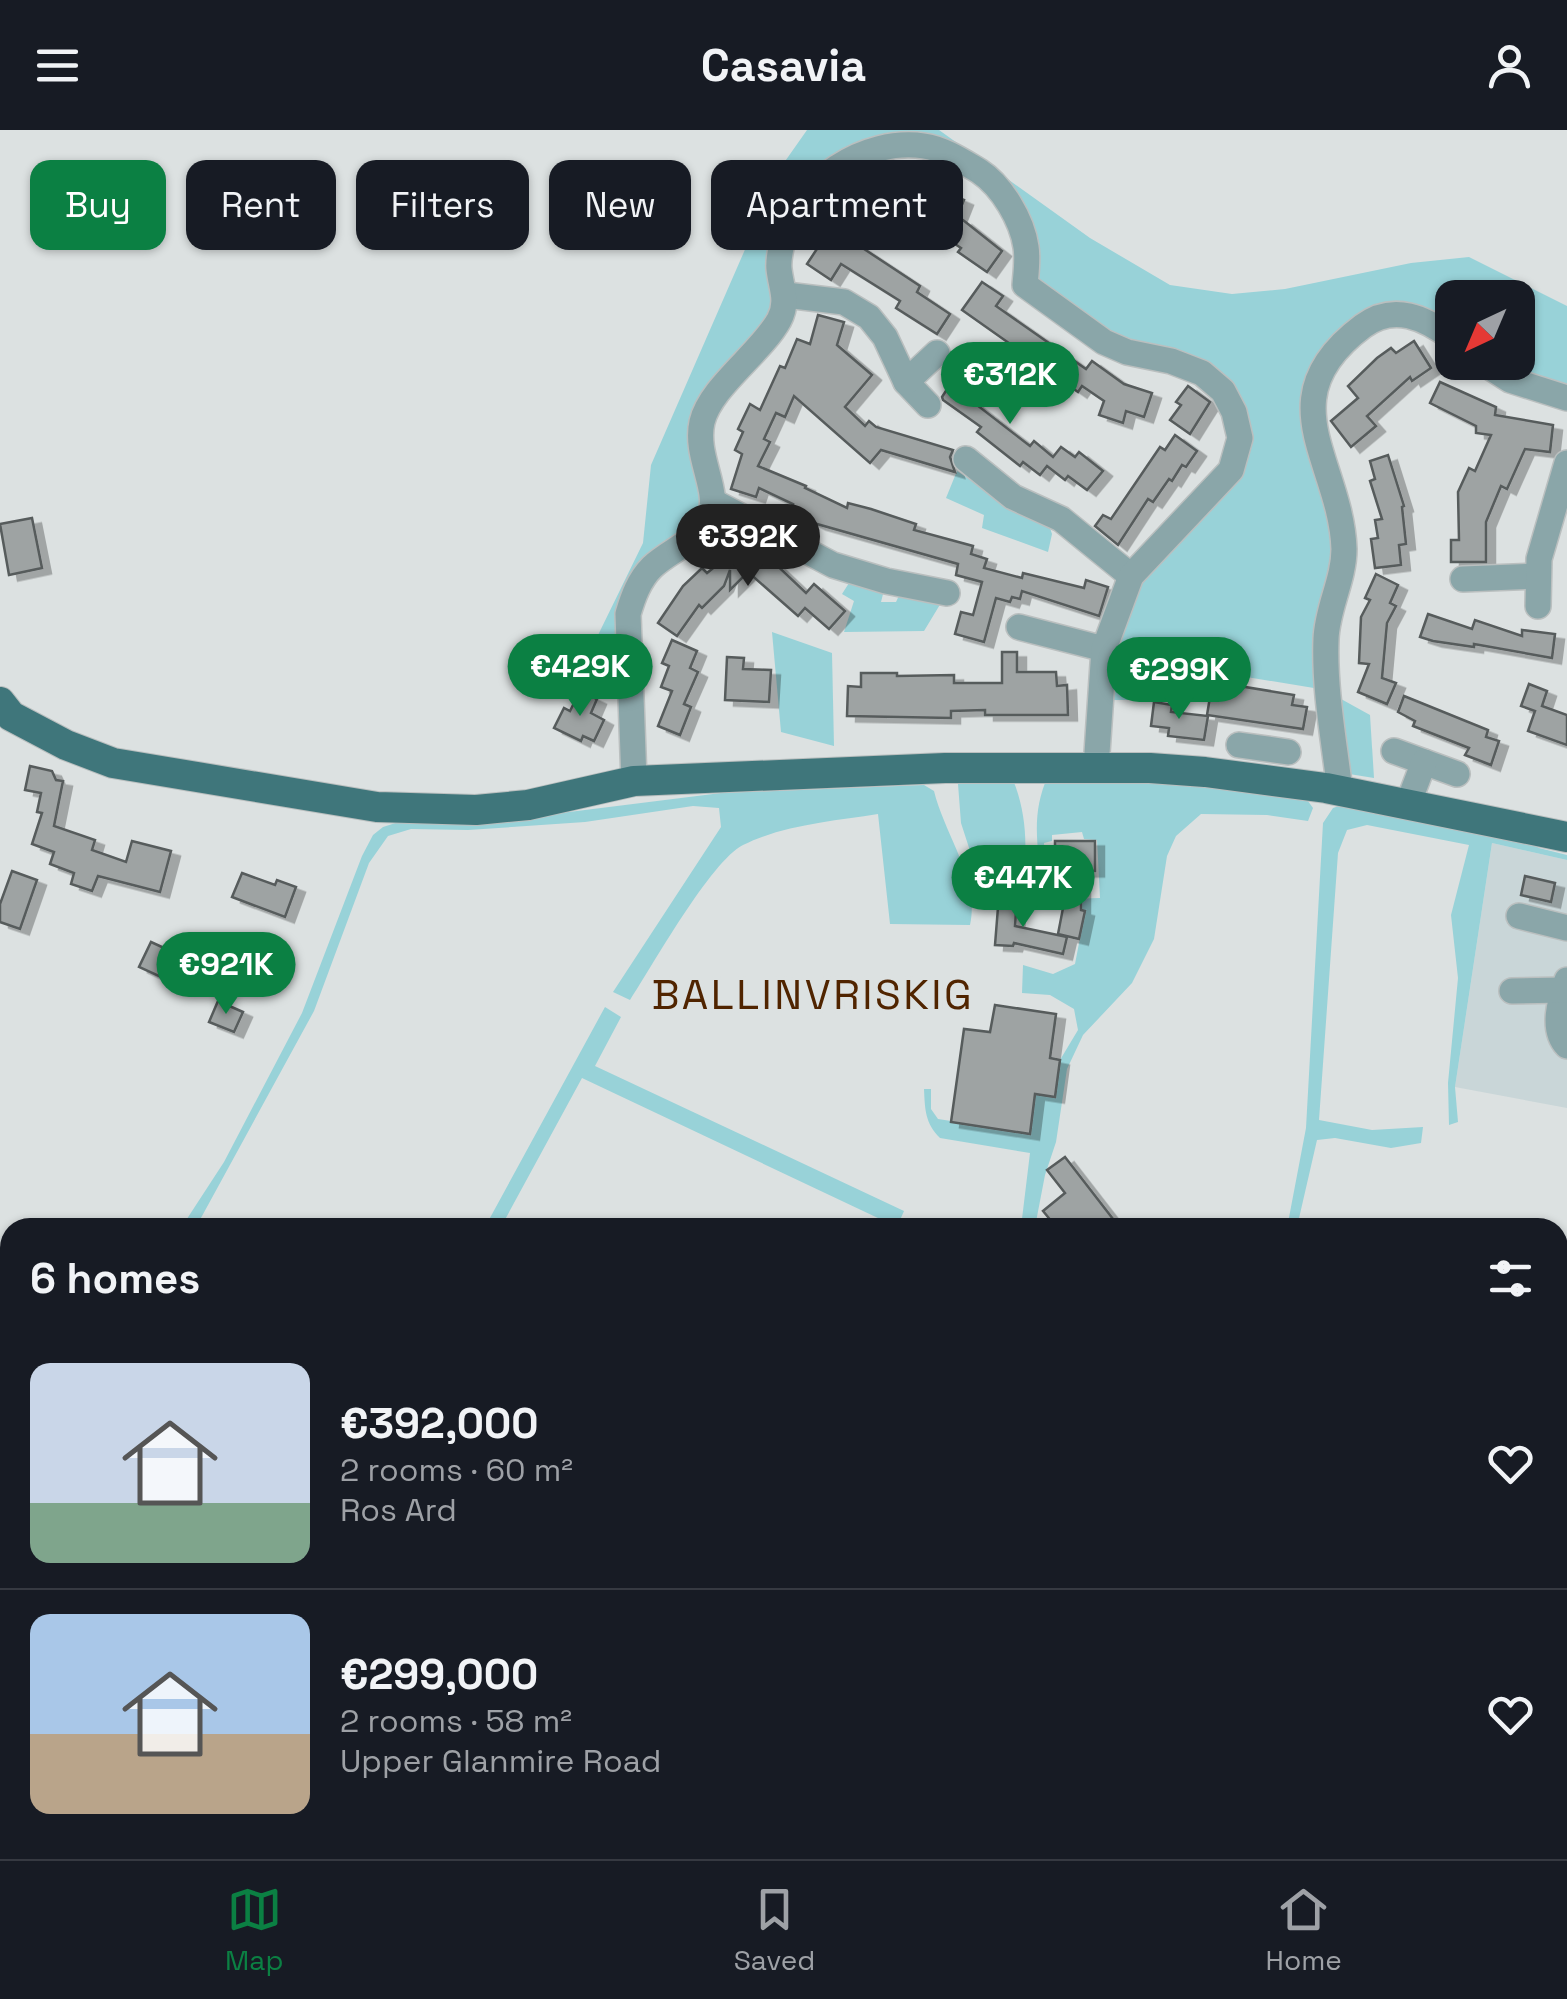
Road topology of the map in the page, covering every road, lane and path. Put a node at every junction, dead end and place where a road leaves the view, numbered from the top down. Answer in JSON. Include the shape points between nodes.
{"nodes":[{"id":1,"x":786,"y":295,"type":"junction"},
{"id":2,"x":1435,"y":326,"type":"edge"},
{"id":3,"x":937,"y":352,"type":"dead end"},
{"id":4,"x":1510,"y":380,"type":"edge"},
{"id":5,"x":906,"y":382,"type":"junction"},
{"id":6,"x":1567,"y":398,"type":"edge"},
{"id":7,"x":928,"y":404,"type":"dead end"},
{"id":8,"x":966,"y":459,"type":"dead end"},
{"id":9,"x":1567,"y":463,"type":"edge"},
{"id":10,"x":714,"y":502,"type":"junction"},
{"id":11,"x":1131,"y":576,"type":"junction"},
{"id":12,"x":1536,"y":576,"type":"junction"},
{"id":13,"x":1463,"y":579,"type":"dead end"},
{"id":14,"x":947,"y":593,"type":"dead end"},
{"id":15,"x":1538,"y":606,"type":"dead end"},
{"id":16,"x":1020,"y":628,"type":"dead end"},
{"id":17,"x":1104,"y":649,"type":"junction"},
{"id":18,"x":0,"y":702,"type":"edge"},
{"id":19,"x":1394,"y":751,"type":"dead end"},
{"id":20,"x":1288,"y":752,"type":"dead end"},
{"id":21,"x":1252,"y":757,"type":"junction"},
{"id":22,"x":1424,"y":762,"type":"junction"},
{"id":23,"x":1096,"y":768,"type":"junction"},
{"id":24,"x":1457,"y":774,"type":"dead end"},
{"id":25,"x":634,"y":781,"type":"junction"},
{"id":26,"x":1340,"y":791,"type":"junction"},
{"id":27,"x":1408,"y":804,"type":"junction"},
{"id":28,"x":1567,"y":837,"type":"edge"},
{"id":29,"x":1519,"y":916,"type":"dead end"},
{"id":30,"x":1567,"y":928,"type":"edge"},
{"id":31,"x":1565,"y":985,"type":"edge"},
{"id":32,"x":1512,"y":991,"type":"dead end"},
{"id":33,"x":1567,"y":1046,"type":"edge"}],
"edges":[{"from":1,"to":5,"type":"street","via":[[844,302],[869,317]]},
{"from":1,"to":10,"type":"street","via":[[782,316],[703,416],[698,440]]},
{"from":1,"to":11,"type":"street","via":[[779,267],[784,235],[795,210],[836,167],[862,153],[923,146],[989,178],[1024,238],[1025,285],[1104,342],[1202,373],[1234,412],[1240,438],[1231,470]]},
{"from":2,"to":26,"type":"street","via":[[1411,314],[1373,318],[1336,350],[1318,379],[1313,434],[1337,501],[1344,548],[1326,635]]},
{"from":3,"to":5,"type":"street"},
{"from":4,"to":6,"type":"street"},
{"from":5,"to":7,"type":"street"},
{"from":8,"to":11,"type":"street","via":[[1012,497],[1062,519]]},
{"from":9,"to":12,"type":"street"},
{"from":10,"to":14,"type":"street","via":[[833,565]]},
{"from":10,"to":25,"type":"street","via":[[696,536],[652,567],[628,614]]},
{"from":11,"to":17,"type":"street"},
{"from":12,"to":13,"type":"street"},
{"from":12,"to":15,"type":"street"},
{"from":16,"to":17,"type":"street"},
{"from":17,"to":23,"type":"street"},
{"from":18,"to":25,"type":"main road","via":[[12,716],[113,763],[377,807],[494,809]]},
{"from":19,"to":22,"type":"street"},
{"from":20,"to":21,"type":"street"},
{"from":21,"to":23,"type":"main road","via":[[1205,772]]},
{"from":21,"to":26,"type":"main road"},
{"from":22,"to":24,"type":"street"},
{"from":22,"to":27,"type":"street"},
{"from":23,"to":25,"type":"main road"},
{"from":26,"to":27,"type":"main road"},
{"from":27,"to":28,"type":"main road"},
{"from":29,"to":30,"type":"street"},
{"from":31,"to":32,"type":"street"},
{"from":31,"to":33,"type":"street","via":[[1557,1027]]}]}
